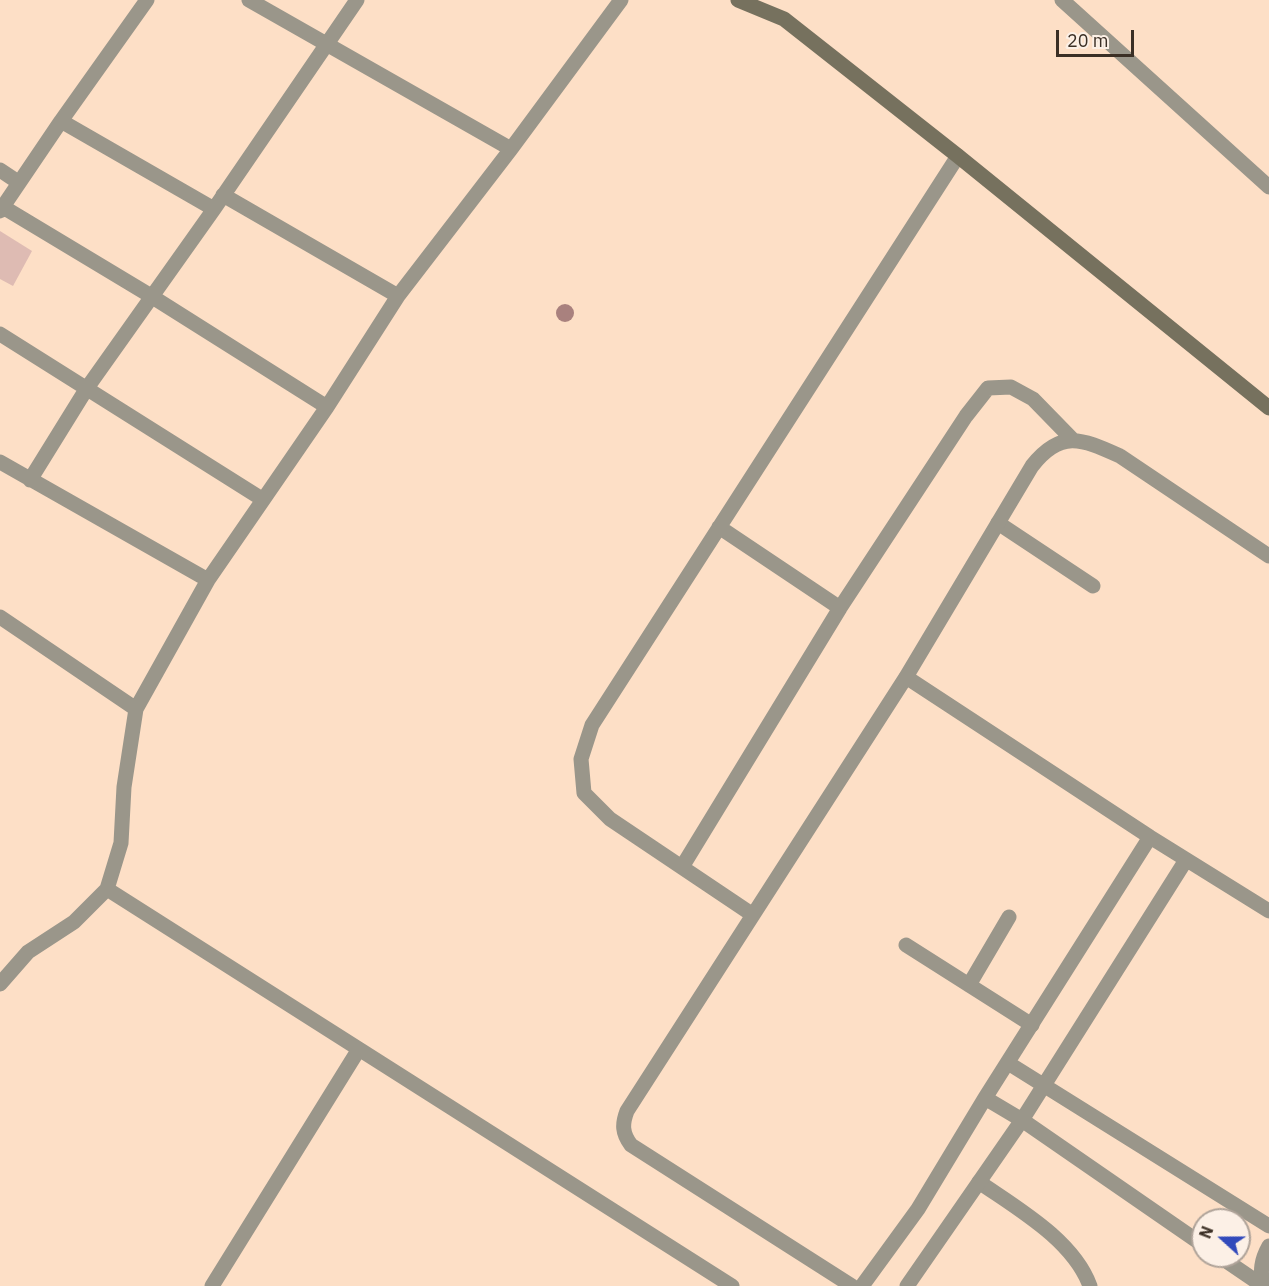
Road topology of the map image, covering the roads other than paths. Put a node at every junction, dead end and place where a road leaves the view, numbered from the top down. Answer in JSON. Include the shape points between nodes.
{"nodes":[{"id":1,"x":147,"y":0,"type":"edge"},
{"id":2,"x":249,"y":0,"type":"edge"},
{"id":3,"x":357,"y":0,"type":"edge"},
{"id":4,"x":621,"y":0,"type":"edge"},
{"id":5,"x":738,"y":0,"type":"edge"},
{"id":6,"x":1062,"y":0,"type":"edge"},
{"id":7,"x":327,"y":43,"type":"junction"},
{"id":8,"x":61,"y":121,"type":"junction"},
{"id":9,"x":511,"y":149,"type":"junction"},
{"id":10,"x":958,"y":156,"type":"junction"},
{"id":11,"x":0,"y":170,"type":"edge"},
{"id":12,"x":18,"y":182,"type":"junction"},
{"id":13,"x":1266,"y":182,"type":"edge"},
{"id":14,"x":224,"y":195,"type":"junction"},
{"id":15,"x":2,"y":209,"type":"edge"},
{"id":16,"x":214,"y":209,"type":"junction"},
{"id":17,"x":152,"y":296,"type":"junction"},
{"id":18,"x":398,"y":296,"type":"junction"},
{"id":19,"x":0,"y":333,"type":"edge"},
{"id":20,"x":87,"y":388,"type":"junction"},
{"id":21,"x":327,"y":407,"type":"junction"},
{"id":22,"x":1269,"y":408,"type":"edge"},
{"id":23,"x":1073,"y":440,"type":"junction"},
{"id":24,"x":0,"y":462,"type":"edge"},
{"id":25,"x":30,"y":480,"type":"junction"},
{"id":26,"x":262,"y":499,"type":"junction"},
{"id":27,"x":998,"y":523,"type":"junction"},
{"id":28,"x":719,"y":527,"type":"junction"},
{"id":29,"x":1269,"y":556,"type":"edge"},
{"id":30,"x":208,"y":579,"type":"junction"},
{"id":31,"x":1093,"y":586,"type":"dead end"},
{"id":32,"x":840,"y":608,"type":"junction"},
{"id":33,"x":0,"y":617,"type":"edge"},
{"id":34,"x":906,"y":677,"type":"junction"},
{"id":35,"x":136,"y":709,"type":"junction"},
{"id":36,"x":1150,"y":837,"type":"junction"},
{"id":37,"x":1185,"y":860,"type":"junction"},
{"id":38,"x":682,"y":867,"type":"junction"},
{"id":39,"x":107,"y":889,"type":"junction"},
{"id":40,"x":1269,"y":911,"type":"edge"},
{"id":41,"x":753,"y":915,"type":"junction"},
{"id":42,"x":1009,"y":917,"type":"dead end"},
{"id":43,"x":906,"y":945,"type":"dead end"},
{"id":44,"x":0,"y":984,"type":"edge"},
{"id":45,"x":969,"y":985,"type":"junction"},
{"id":46,"x":1032,"y":1025,"type":"junction"},
{"id":47,"x":359,"y":1049,"type":"junction"},
{"id":48,"x":1008,"y":1063,"type":"junction"},
{"id":49,"x":1045,"y":1084,"type":"junction"},
{"id":50,"x":985,"y":1098,"type":"junction"},
{"id":51,"x":1022,"y":1120,"type":"junction"},
{"id":52,"x":979,"y":1182,"type":"junction"},
{"id":53,"x":1269,"y":1226,"type":"edge"},
{"id":54,"x":1191,"y":1237,"type":"edge"},
{"id":55,"x":1269,"y":1246,"type":"edge"},
{"id":56,"x":1237,"y":1268,"type":"edge"},
{"id":57,"x":212,"y":1286,"type":"edge"},
{"id":58,"x":732,"y":1286,"type":"edge"},
{"id":59,"x":852,"y":1286,"type":"edge"},
{"id":60,"x":862,"y":1286,"type":"edge"},
{"id":61,"x":907,"y":1286,"type":"edge"},
{"id":62,"x":1090,"y":1286,"type":"edge"},
{"id":63,"x":1263,"y":1286,"type":"edge"}],
"edges":[{"from":1,"to":8,"type":"street"},
{"from":2,"to":7,"type":"street"},
{"from":3,"to":7,"type":"street"},
{"from":4,"to":9,"type":"street"},
{"from":5,"to":10,"type":"street","via":[[784,19]]},
{"from":6,"to":13,"type":"street"},
{"from":7,"to":9,"type":"street"},
{"from":7,"to":14,"type":"street"},
{"from":8,"to":12,"type":"street"},
{"from":8,"to":16,"type":"street"},
{"from":9,"to":18,"type":"street"},
{"from":10,"to":22,"type":"street"},
{"from":10,"to":28,"type":"street"},
{"from":11,"to":12,"type":"street"},
{"from":12,"to":15,"type":"street"},
{"from":14,"to":16,"type":"street"},
{"from":14,"to":18,"type":"street"},
{"from":15,"to":17,"type":"street"},
{"from":16,"to":17,"type":"street"},
{"from":17,"to":20,"type":"street"},
{"from":17,"to":21,"type":"street"},
{"from":18,"to":21,"type":"street"},
{"from":19,"to":20,"type":"street"},
{"from":20,"to":25,"type":"street"},
{"from":20,"to":26,"type":"street"},
{"from":21,"to":26,"type":"street"},
{"from":23,"to":27,"type":"street","via":[[1053,444],[1042,452]]},
{"from":23,"to":29,"type":"street","via":[[1120,456]]},
{"from":23,"to":32,"type":"street","via":[[1033,399],[1011,387],[988,388]]},
{"from":24,"to":25,"type":"street"},
{"from":25,"to":30,"type":"street"},
{"from":26,"to":30,"type":"street"},
{"from":27,"to":31,"type":"street"},
{"from":27,"to":34,"type":"street"},
{"from":28,"to":32,"type":"street"},
{"from":28,"to":38,"type":"street","via":[[591,725],[581,759],[584,793],[610,819]]},
{"from":30,"to":35,"type":"street"},
{"from":32,"to":38,"type":"street"},
{"from":33,"to":35,"type":"street"},
{"from":34,"to":36,"type":"street"},
{"from":34,"to":41,"type":"street"},
{"from":35,"to":39,"type":"street","via":[[124,787],[121,843]]},
{"from":36,"to":37,"type":"street"},
{"from":36,"to":46,"type":"street"},
{"from":37,"to":40,"type":"street"},
{"from":37,"to":49,"type":"street"},
{"from":38,"to":41,"type":"street"},
{"from":39,"to":44,"type":"street","via":[[74,922],[28,952]]},
{"from":39,"to":47,"type":"street"},
{"from":41,"to":59,"type":"street","via":[[642,1086],[623,1120],[623,1129],[631,1145]]},
{"from":42,"to":45,"type":"street"},
{"from":43,"to":45,"type":"street"},
{"from":45,"to":46,"type":"street"},
{"from":46,"to":48,"type":"street"},
{"from":47,"to":57,"type":"street"},
{"from":47,"to":58,"type":"street"},
{"from":48,"to":49,"type":"street"},
{"from":48,"to":50,"type":"street"},
{"from":49,"to":51,"type":"street"},
{"from":49,"to":53,"type":"street"},
{"from":50,"to":51,"type":"street"},
{"from":50,"to":60,"type":"street","via":[[918,1209]]},
{"from":51,"to":52,"type":"street"},
{"from":51,"to":54,"type":"street"},
{"from":52,"to":61,"type":"street"},
{"from":52,"to":62,"type":"street","via":[[1036,1222],[1068,1251]]},
{"from":55,"to":63,"type":"street","via":[[1263,1257]]},
{"from":56,"to":63,"type":"street"}]}
